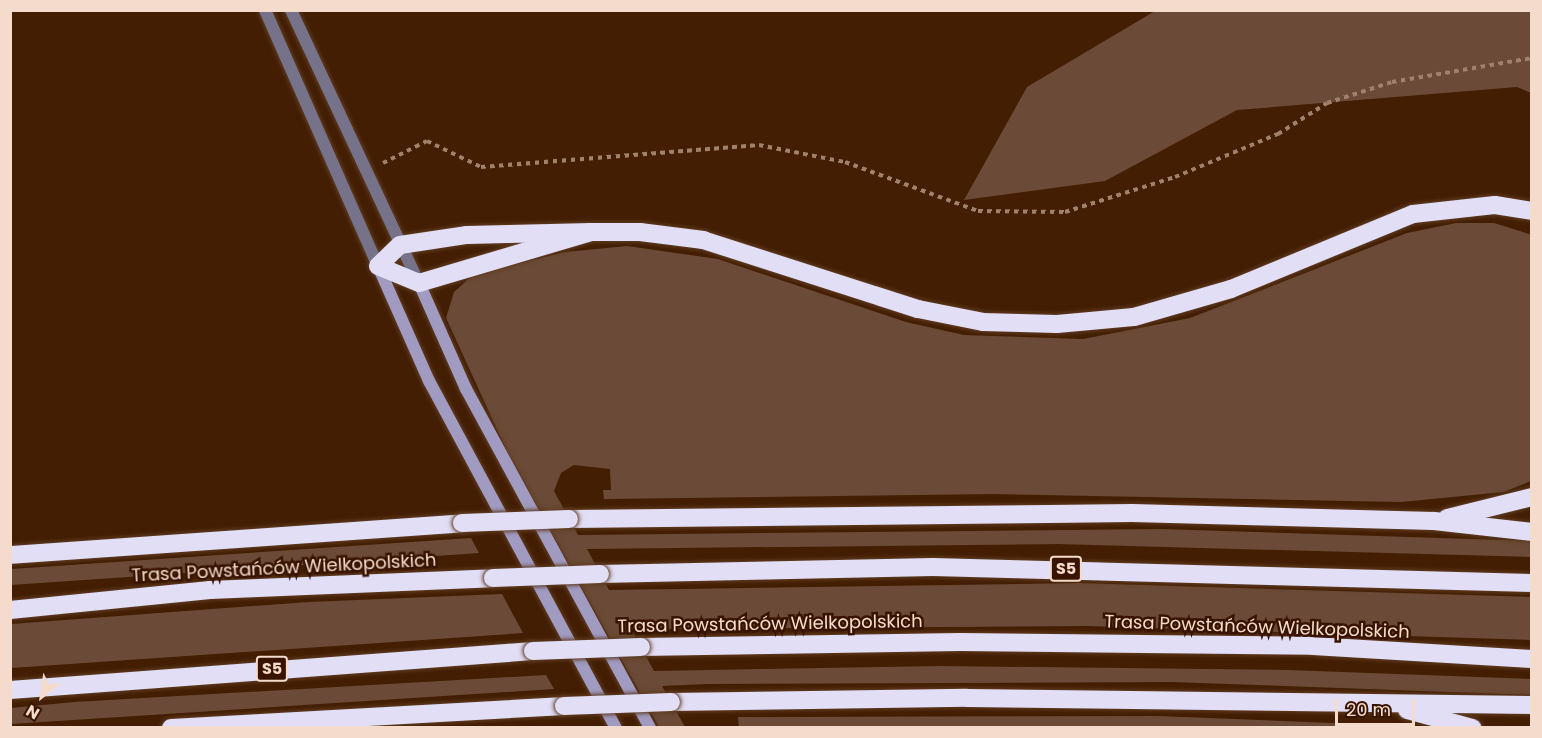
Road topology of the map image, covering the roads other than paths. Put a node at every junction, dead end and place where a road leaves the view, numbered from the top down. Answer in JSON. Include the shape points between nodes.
{"nodes":[{"id":1,"x":265,"y":10,"type":"edge"},
{"id":2,"x":291,"y":10,"type":"edge"},
{"id":3,"x":1532,"y":211,"type":"edge"},
{"id":4,"x":591,"y":232,"type":"junction"},
{"id":5,"x":400,"y":245,"type":"junction"},
{"id":6,"x":378,"y":266,"type":"junction"},
{"id":7,"x":419,"y":283,"type":"junction"},
{"id":8,"x":1532,"y":497,"type":"edge"},
{"id":9,"x":1434,"y":521,"type":"junction"},
{"id":10,"x":1532,"y":532,"type":"edge"},
{"id":11,"x":10,"y":555,"type":"edge"},
{"id":12,"x":1532,"y":583,"type":"edge"},
{"id":13,"x":10,"y":610,"type":"edge"},
{"id":14,"x":1532,"y":659,"type":"edge"},
{"id":15,"x":10,"y":690,"type":"edge"},
{"id":16,"x":1382,"y":703,"type":"junction"},
{"id":17,"x":1532,"y":705,"type":"edge"},
{"id":18,"x":171,"y":728,"type":"edge"},
{"id":19,"x":616,"y":728,"type":"edge"},
{"id":20,"x":650,"y":728,"type":"edge"},
{"id":21,"x":1473,"y":728,"type":"edge"}],
"edges":[{"from":1,"to":6,"type":"street"},
{"from":2,"to":5,"type":"street"},
{"from":3,"to":4,"type":"highway","via":[[1495,205],[1413,214],[1231,289],[1134,317],[1057,324],[983,322],[918,309],[703,240]]},
{"from":4,"to":5,"type":"highway","via":[[467,235]]},
{"from":4,"to":7,"type":"highway"},
{"from":5,"to":6,"type":"highway"},
{"from":5,"to":7,"type":"street"},
{"from":6,"to":7,"type":"highway"},
{"from":6,"to":19,"type":"main road","via":[[440,401]]},
{"from":7,"to":20,"type":"main road","via":[[466,389]]},
{"from":8,"to":9,"type":"highway"},
{"from":9,"to":10,"type":"highway"},
{"from":9,"to":11,"type":"highway","bridge":true,"via":[[947,511],[569,519]]},
{"from":12,"to":13,"type":"highway","name":"Trasa Powstańców Wielkopolskich","number":"S5","bridge":true,"via":[[933,567],[600,574],[210,590]]},
{"from":14,"to":15,"type":"highway","name":"Trasa Powstańców Wielkopolskich","number":"S5","bridge":true,"via":[[1313,646],[960,642],[641,647],[533,651]]},
{"from":16,"to":17,"type":"highway"},
{"from":16,"to":18,"type":"highway","bridge":true,"via":[[967,698],[671,702]]},
{"from":16,"to":21,"type":"highway"}]}
